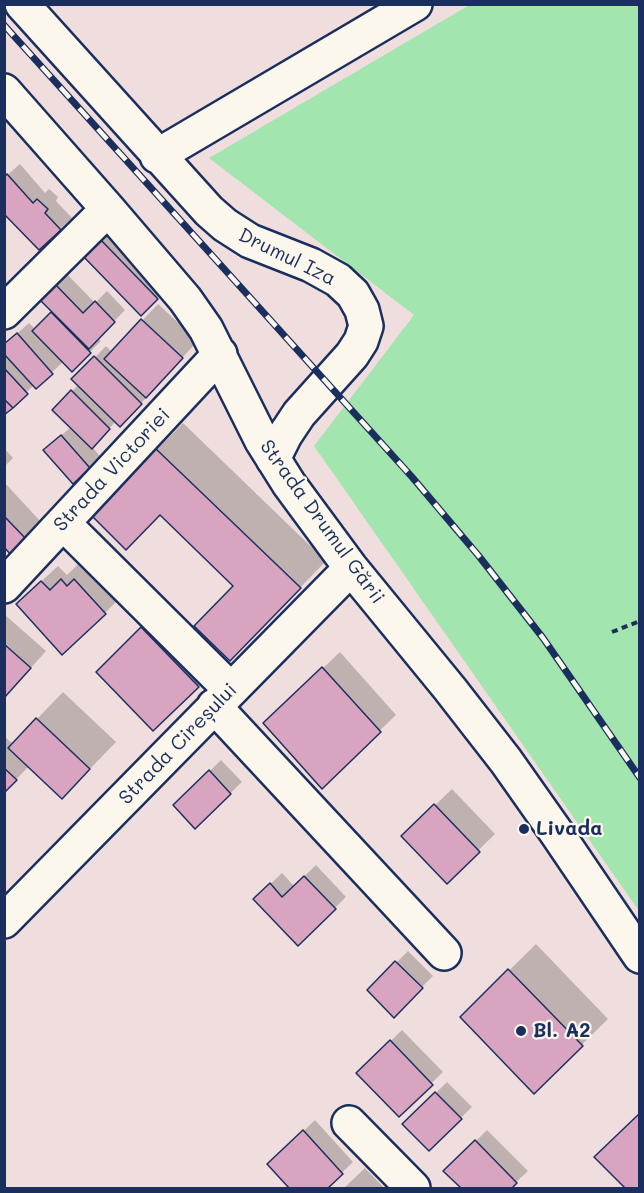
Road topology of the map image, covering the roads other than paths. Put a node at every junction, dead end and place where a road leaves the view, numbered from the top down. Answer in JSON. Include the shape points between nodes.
{"nodes":[{"id":1,"x":22,"y":4,"type":"edge"},
{"id":2,"x":415,"y":4,"type":"edge"},
{"id":3,"x":4,"y":91,"type":"edge"},
{"id":4,"x":157,"y":156,"type":"junction"},
{"id":5,"x":108,"y":208,"type":"junction"},
{"id":6,"x":4,"y":312,"type":"edge"},
{"id":7,"x":219,"y":354,"type":"junction"},
{"id":8,"x":273,"y":459,"type":"junction"},
{"id":9,"x":63,"y":523,"type":"junction"},
{"id":10,"x":351,"y":568,"type":"junction"},
{"id":11,"x":4,"y":586,"type":"edge"},
{"id":12,"x":222,"y":698,"type":"junction"},
{"id":13,"x":4,"y":921,"type":"edge"},
{"id":14,"x":444,"y":953,"type":"dead end"},
{"id":15,"x":639,"y":956,"type":"edge"},
{"id":16,"x":349,"y":1123,"type":"dead end"},
{"id":17,"x":413,"y":1188,"type":"edge"}],
"edges":[{"from":1,"to":4,"type":"street","name":"Drumul Iza"},
{"from":2,"to":4,"type":"street"},
{"from":3,"to":5,"type":"street","name":"Strada Drumul Gării"},
{"from":4,"to":8,"type":"street","name":"Drumul Iza","via":[[225,225],[250,241],[338,280],[362,310],[366,326],[361,341],[299,414]]},
{"from":5,"to":6,"type":"street"},
{"from":5,"to":7,"type":"street","name":"Strada Drumul Gării","via":[[185,299]]},
{"from":7,"to":8,"type":"street","name":"Strada Drumul Gării"},
{"from":7,"to":9,"type":"street","name":"Strada Victoriei"},
{"from":8,"to":10,"type":"street","name":"Strada Drumul Gării"},
{"from":9,"to":11,"type":"street","name":"Strada Victoriei"},
{"from":9,"to":12,"type":"street"},
{"from":10,"to":12,"type":"street","name":"Strada Cireșului"},
{"from":10,"to":15,"type":"street","name":"Strada Drumul Gării","via":[[506,761]]},
{"from":12,"to":13,"type":"street","name":"Strada Cireșului"},
{"from":12,"to":14,"type":"street"},
{"from":16,"to":17,"type":"street"}]}
